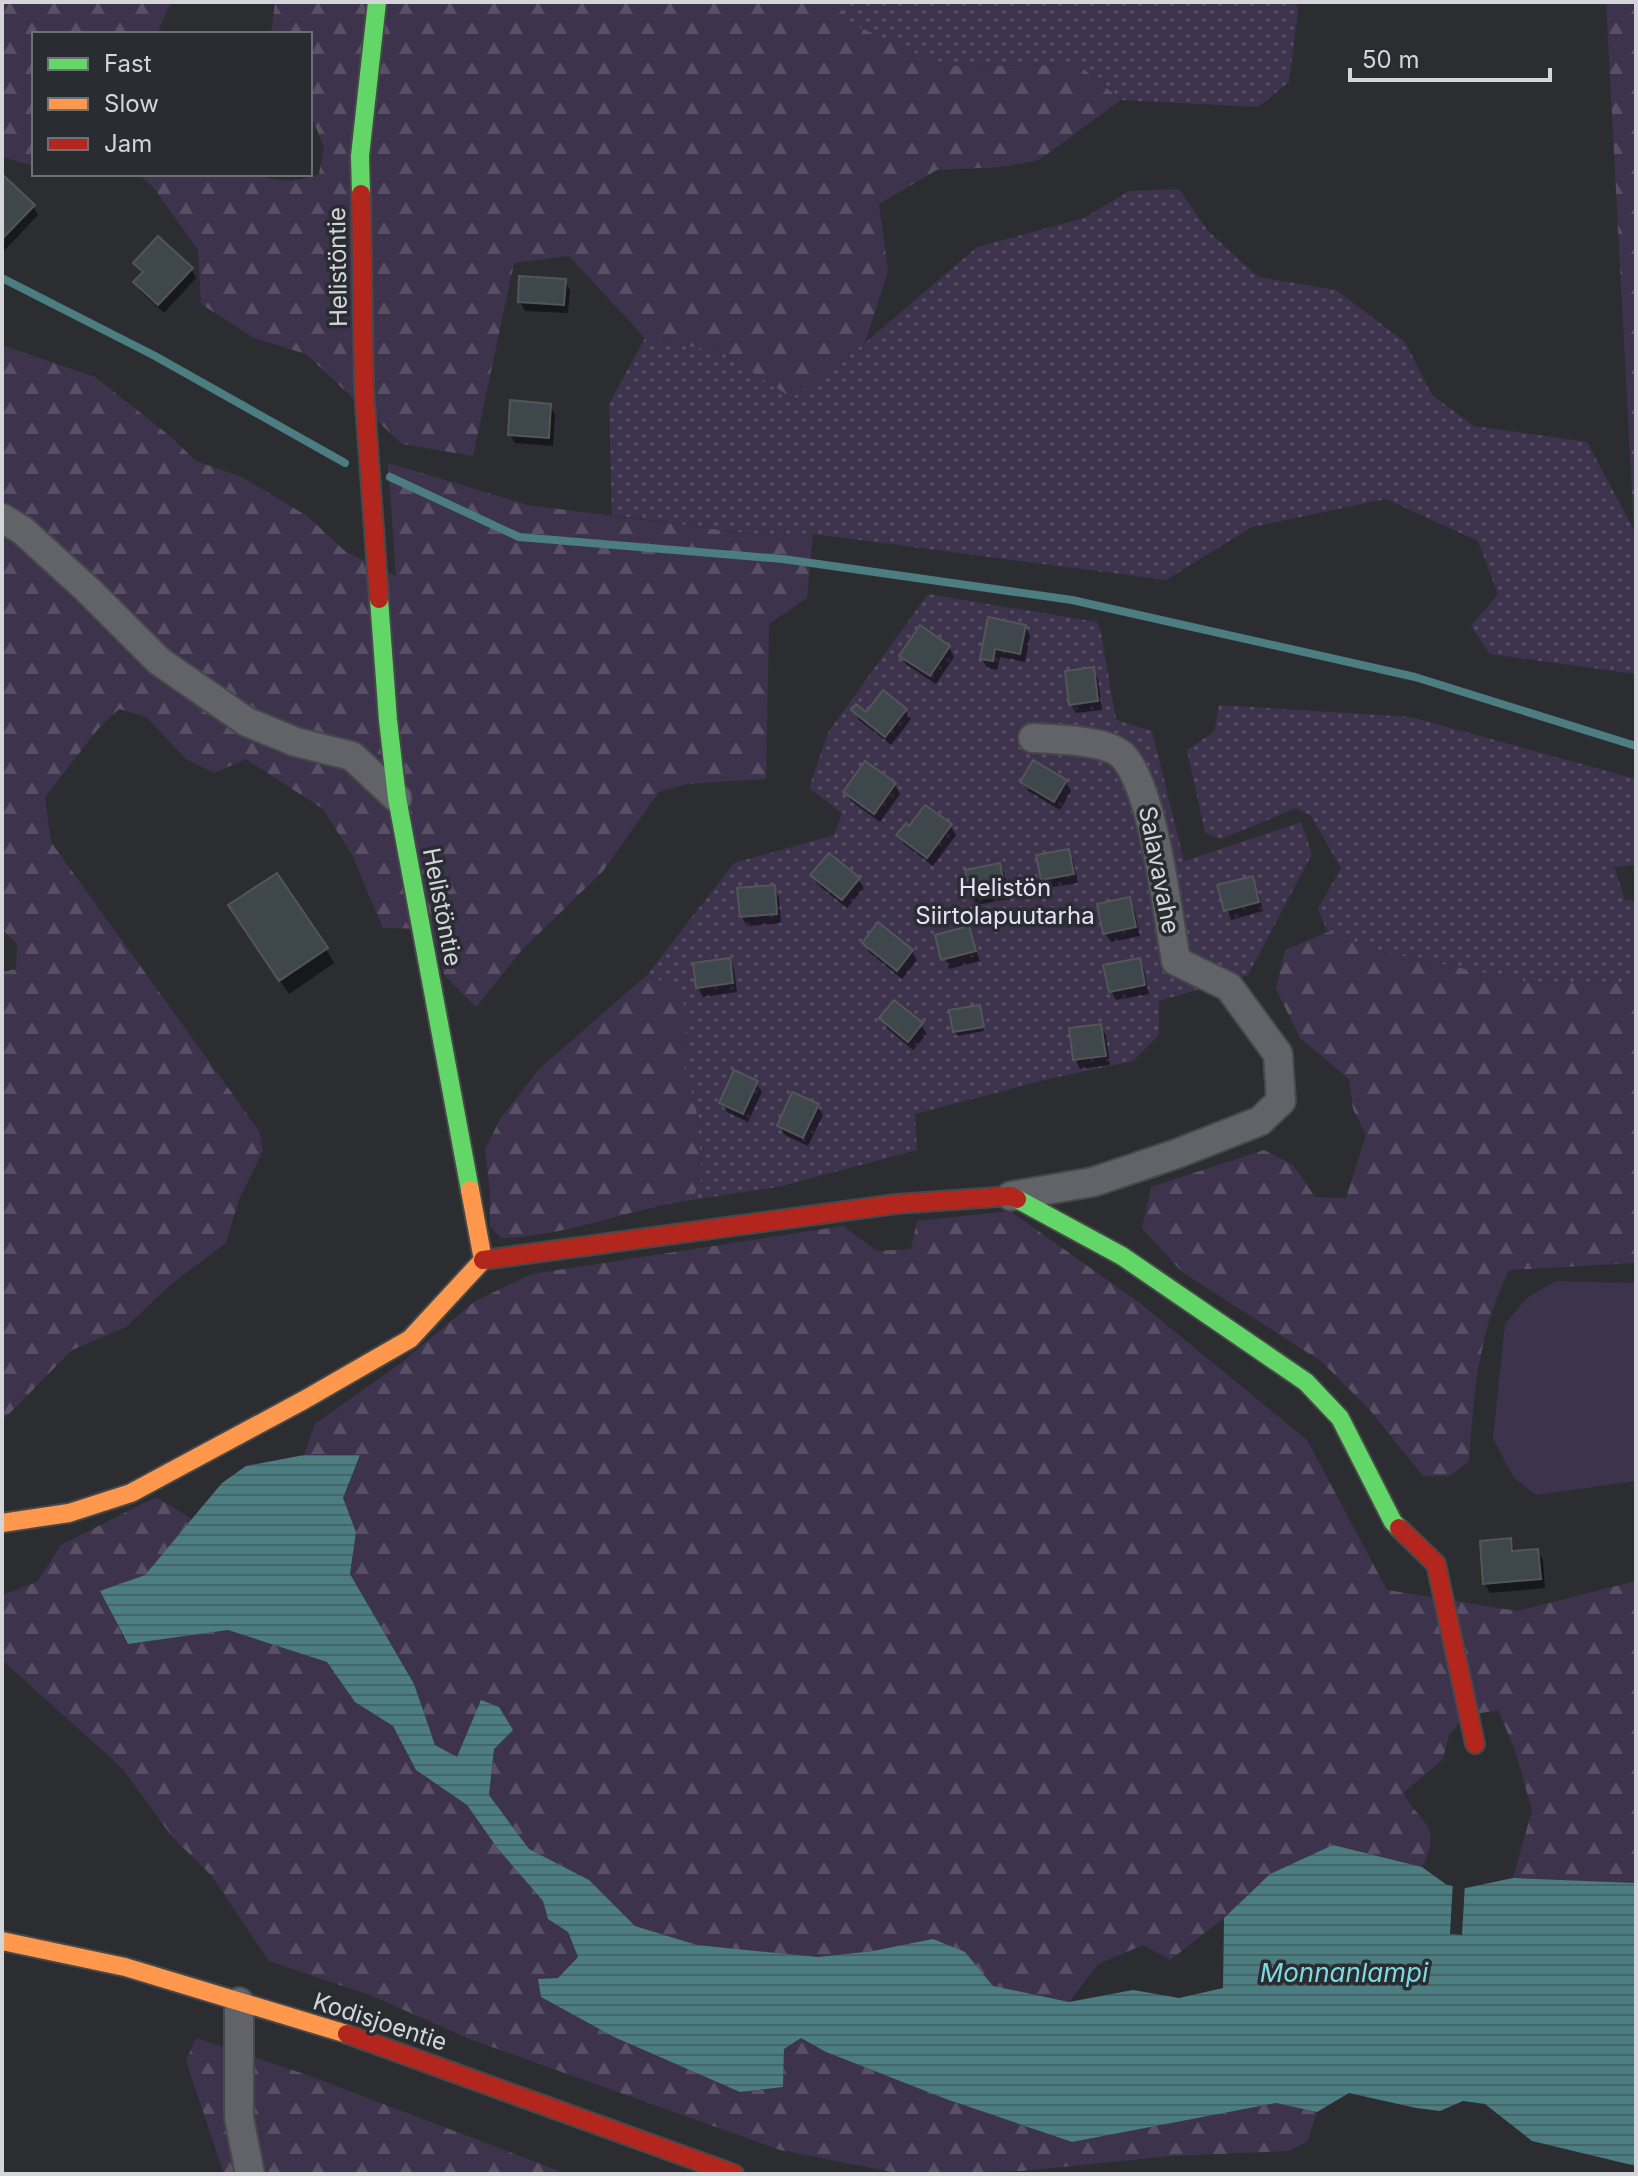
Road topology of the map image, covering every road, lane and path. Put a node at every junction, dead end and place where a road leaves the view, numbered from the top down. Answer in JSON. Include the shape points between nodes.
{"nodes":[{"id":1,"x":377,"y":2,"type":"edge"},
{"id":2,"x":2,"y":518,"type":"edge"},
{"id":3,"x":1033,"y":738,"type":"dead end"},
{"id":4,"x":397,"y":798,"type":"junction"},
{"id":5,"x":1011,"y":1196,"type":"junction"},
{"id":6,"x":483,"y":1260,"type":"junction"},
{"id":7,"x":2,"y":1523,"type":"edge"},
{"id":8,"x":1475,"y":1744,"type":"dead end"},
{"id":9,"x":2,"y":1941,"type":"edge"},
{"id":10,"x":239,"y":2002,"type":"junction"},
{"id":11,"x":250,"y":2174,"type":"edge"},
{"id":12,"x":734,"y":2174,"type":"edge"}],
"edges":[{"from":1,"to":4,"type":"street","name":"Helistöntie","via":[[360,156],[364,390]]},
{"from":2,"to":4,"type":"street","via":[[88,590],[159,661],[247,722],[352,756]]},
{"from":3,"to":5,"type":"street","name":"Salavavahe","via":[[1085,741],[1121,753],[1141,782],[1176,961],[1229,987],[1278,1054],[1281,1101],[1260,1121],[1176,1154],[1093,1182]]},
{"from":4,"to":6,"type":"street","name":"Helistöntie"},
{"from":5,"to":6,"type":"street","via":[[896,1204]]},
{"from":5,"to":8,"type":"street","via":[[1122,1256],[1205,1311],[1306,1382],[1340,1418],[1393,1522],[1436,1564]]},
{"from":6,"to":7,"type":"street","via":[[410,1339],[304,1400],[131,1493],[69,1513]]},
{"from":9,"to":10,"type":"street","name":"Kodisjoentie","via":[[125,1967]]},
{"from":10,"to":11,"type":"street","via":[[239,2118]]},
{"from":10,"to":12,"type":"street","name":"Kodisjoentie","via":[[360,2038]]}]}
